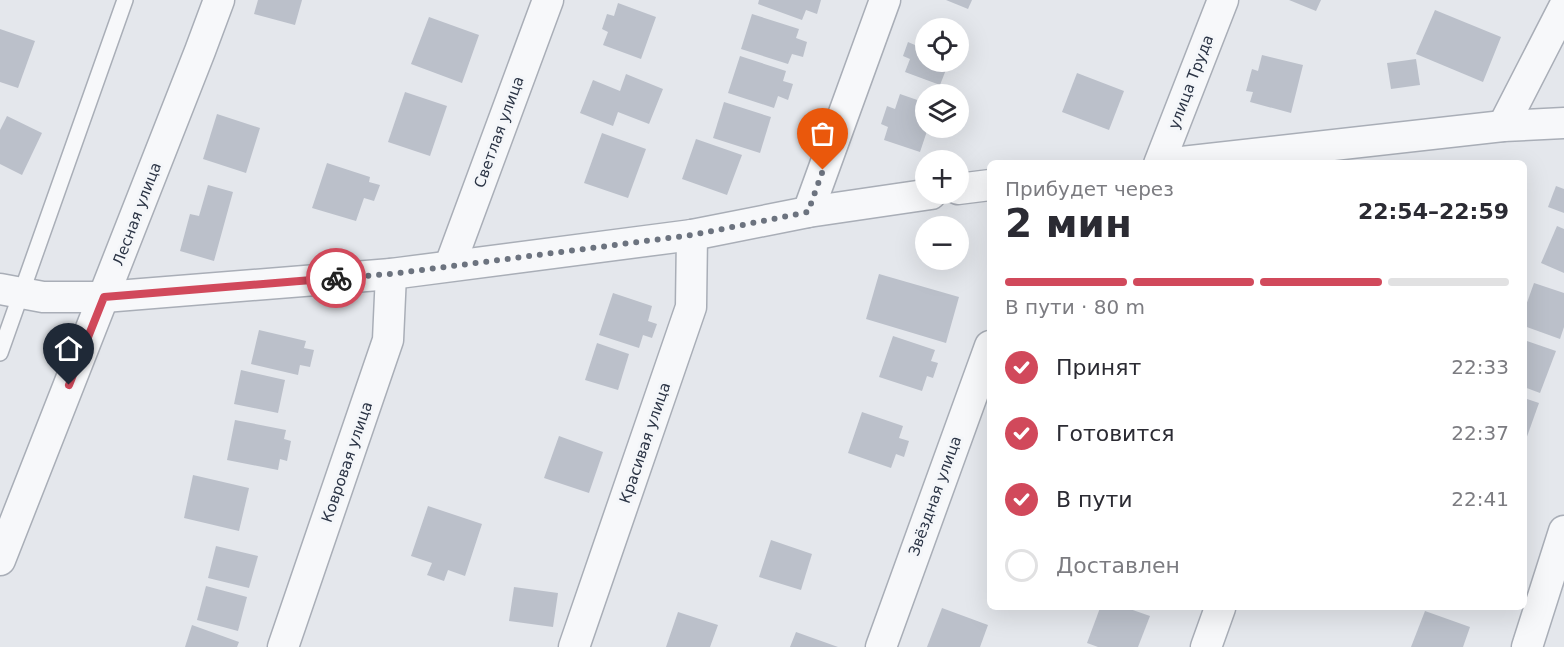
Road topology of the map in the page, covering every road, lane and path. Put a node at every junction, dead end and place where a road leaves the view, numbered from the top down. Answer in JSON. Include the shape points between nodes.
{"nodes":[{"id":1,"x":125,"y":0,"type":"edge"},
{"id":2,"x":219,"y":0,"type":"edge"},
{"id":3,"x":548,"y":0,"type":"edge"},
{"id":4,"x":885,"y":0,"type":"edge"},
{"id":5,"x":1223,"y":0,"type":"edge"},
{"id":6,"x":1564,"y":7,"type":"edge"},
{"id":7,"x":1564,"y":123,"type":"edge"},
{"id":8,"x":1503,"y":126,"type":"junction"},
{"id":9,"x":1374,"y":152,"type":"edge"},
{"id":10,"x":1161,"y":160,"type":"edge"},
{"id":11,"x":1234,"y":160,"type":"edge"},
{"id":12,"x":987,"y":185,"type":"edge"},
{"id":13,"x":969,"y":188,"type":"edge"},
{"id":14,"x":915,"y":196,"type":"edge"},
{"id":15,"x":808,"y":212,"type":"junction"},
{"id":16,"x":692,"y":235,"type":"junction"},
{"id":17,"x":450,"y":265,"type":"junction"},
{"id":18,"x":391,"y":274,"type":"junction"},
{"id":19,"x":10,"y":291,"type":"edge"},
{"id":20,"x":104,"y":297,"type":"junction"},
{"id":21,"x":0,"y":352,"type":"edge"},
{"id":22,"x":987,"y":354,"type":"edge"},
{"id":23,"x":1564,"y":531,"type":"edge"},
{"id":24,"x":0,"y":560,"type":"edge"},
{"id":25,"x":1219,"y":610,"type":"edge"},
{"id":26,"x":283,"y":647,"type":"edge"},
{"id":27,"x":574,"y":647,"type":"edge"},
{"id":28,"x":881,"y":647,"type":"edge"},
{"id":29,"x":1206,"y":647,"type":"edge"},
{"id":30,"x":1527,"y":647,"type":"edge"}],
"edges":[{"from":1,"to":19,"type":"lane"},
{"from":2,"to":20,"type":"street","name":"Лесная улица"},
{"from":3,"to":17,"type":"street","name":"Светлая улица"},
{"from":4,"to":15,"type":"street"},
{"from":5,"to":10,"type":"street","name":"улица Труда"},
{"from":6,"to":8,"type":"street"},
{"from":7,"to":8,"type":"street"},
{"from":8,"to":9,"type":"street"},
{"from":9,"to":11,"type":"street"},
{"from":12,"to":13,"type":"street"},
{"from":14,"to":15,"type":"street"},
{"from":15,"to":16,"type":"street"},
{"from":16,"to":17,"type":"street"},
{"from":16,"to":27,"type":"street","name":"Красивая улица","via":[[691,307]]},
{"from":17,"to":18,"type":"street"},
{"from":18,"to":20,"type":"street"},
{"from":18,"to":26,"type":"street","name":"Ковровая улица","via":[[388,340]]},
{"from":19,"to":20,"type":"street","via":[[44,297]]},
{"from":19,"to":21,"type":"lane"},
{"from":20,"to":24,"type":"street","name":"Лесная улица"},
{"from":22,"to":28,"type":"street","name":"Звёздная улица"},
{"from":23,"to":30,"type":"street"},
{"from":25,"to":29,"type":"street"}]}
